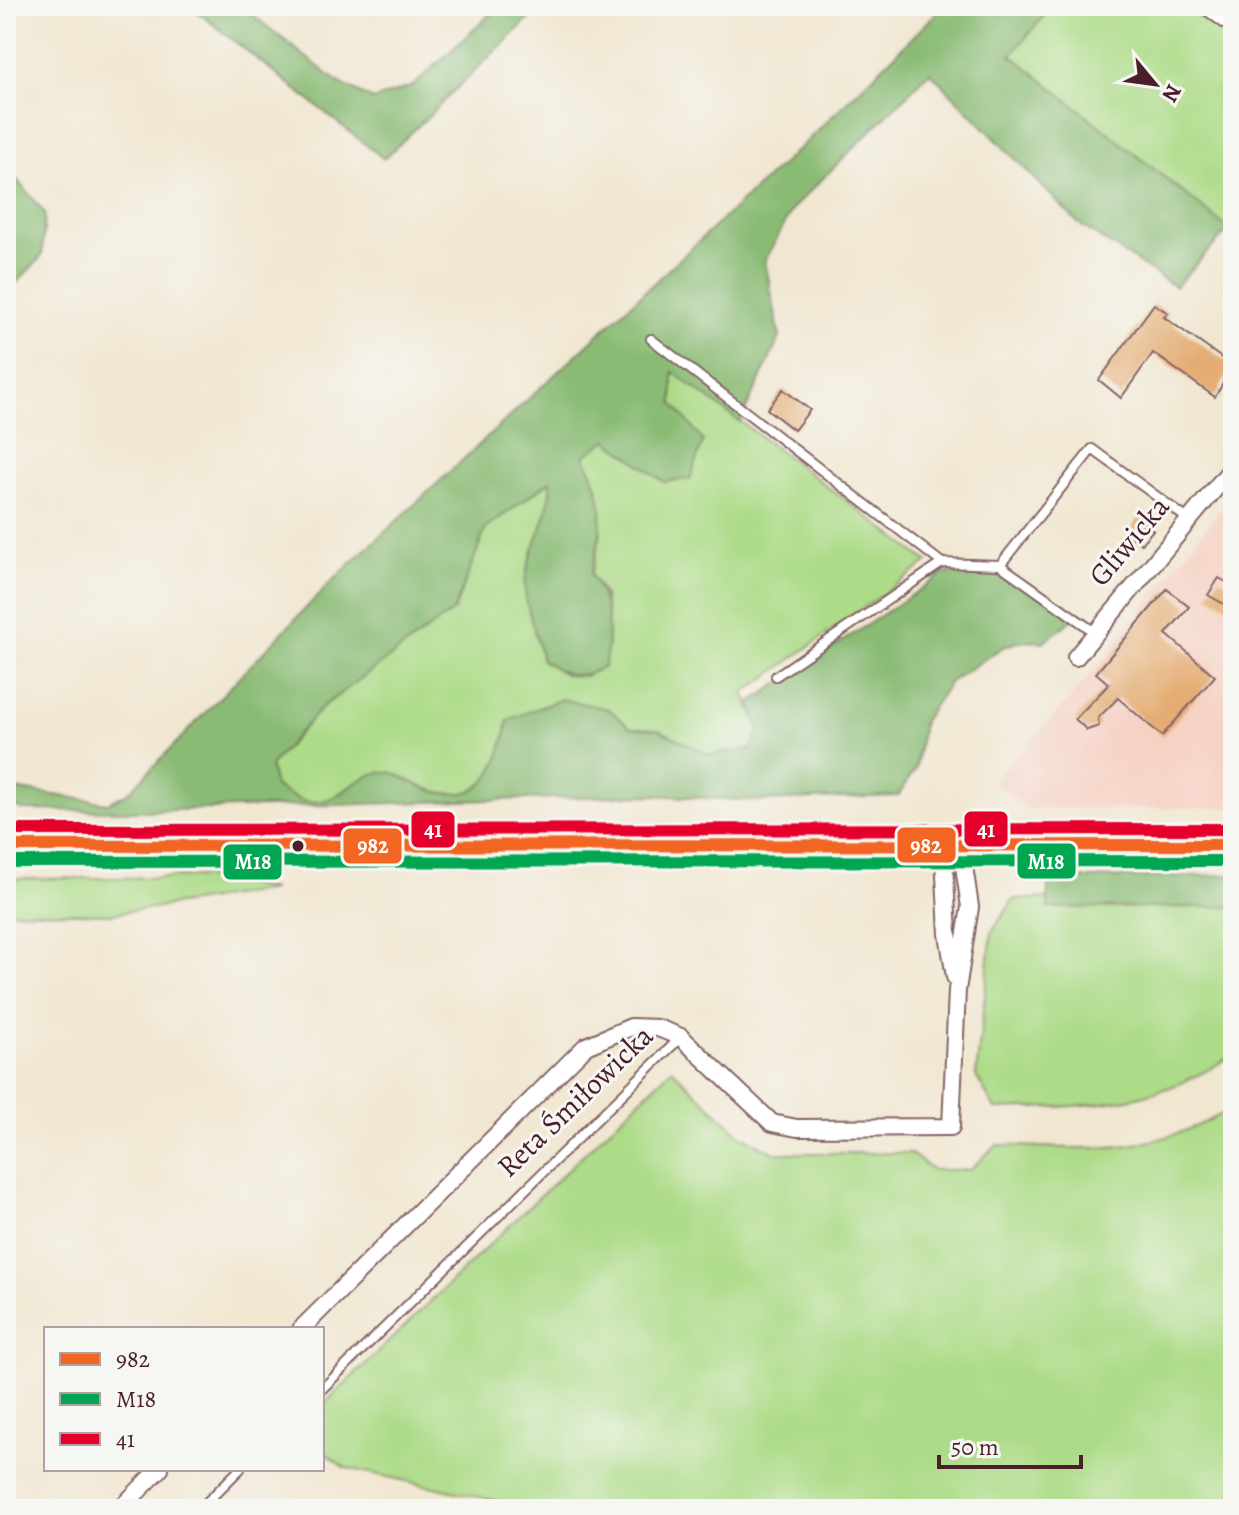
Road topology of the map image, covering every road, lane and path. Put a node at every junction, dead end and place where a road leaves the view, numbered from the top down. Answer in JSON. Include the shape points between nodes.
{"nodes":[{"id":1,"x":1207,"y":6,"type":"edge"},
{"id":2,"x":1233,"y":25,"type":"edge"},
{"id":3,"x":651,"y":339,"type":"dead end"},
{"id":4,"x":1233,"y":467,"type":"edge"},
{"id":5,"x":1189,"y":520,"type":"junction"},
{"id":6,"x":942,"y":563,"type":"junction"},
{"id":7,"x":1000,"y":565,"type":"junction"},
{"id":8,"x":1096,"y":633,"type":"junction"},
{"id":9,"x":1076,"y":657,"type":"dead end"},
{"id":10,"x":776,"y":676,"type":"dead end"},
{"id":11,"x":952,"y":839,"type":"junction"},
{"id":12,"x":1233,"y":845,"type":"edge"},
{"id":13,"x":6,"y":846,"type":"edge"},
{"id":14,"x":957,"y":990,"type":"junction"},
{"id":15,"x":681,"y":1037,"type":"junction"},
{"id":16,"x":303,"y":1327,"type":"edge"},
{"id":17,"x":324,"y":1387,"type":"edge"},
{"id":18,"x":158,"y":1471,"type":"edge"},
{"id":19,"x":238,"y":1471,"type":"edge"},
{"id":20,"x":120,"y":1509,"type":"edge"},
{"id":21,"x":200,"y":1509,"type":"edge"}],
"edges":[{"from":1,"to":2,"type":"street"},
{"from":3,"to":6,"type":"lane"},
{"from":4,"to":5,"type":"street","name":"Gliwicka"},
{"from":5,"to":7,"type":"lane","via":[[1092,449]]},
{"from":5,"to":8,"type":"street","name":"Gliwicka"},
{"from":6,"to":7,"type":"lane"},
{"from":6,"to":10,"type":"lane"},
{"from":7,"to":8,"type":"lane"},
{"from":8,"to":9,"type":"street","name":"Gliwicka"},
{"from":11,"to":12,"type":"main road"},
{"from":11,"to":13,"type":"main road"},
{"from":11,"to":14,"type":"street","via":[[948,934]]},
{"from":11,"to":14,"type":"street","via":[[970,907]]},
{"from":14,"to":15,"type":"street","via":[[951,1127],[797,1128],[772,1123]]},
{"from":15,"to":16,"type":"street","name":"Reta Śmiłowicka","via":[[658,1028],[631,1027],[586,1046]]},
{"from":15,"to":17,"type":"lane","name":"Reta Śmiłowicka"},
{"from":18,"to":20,"type":"street"},
{"from":19,"to":21,"type":"lane"}]}
